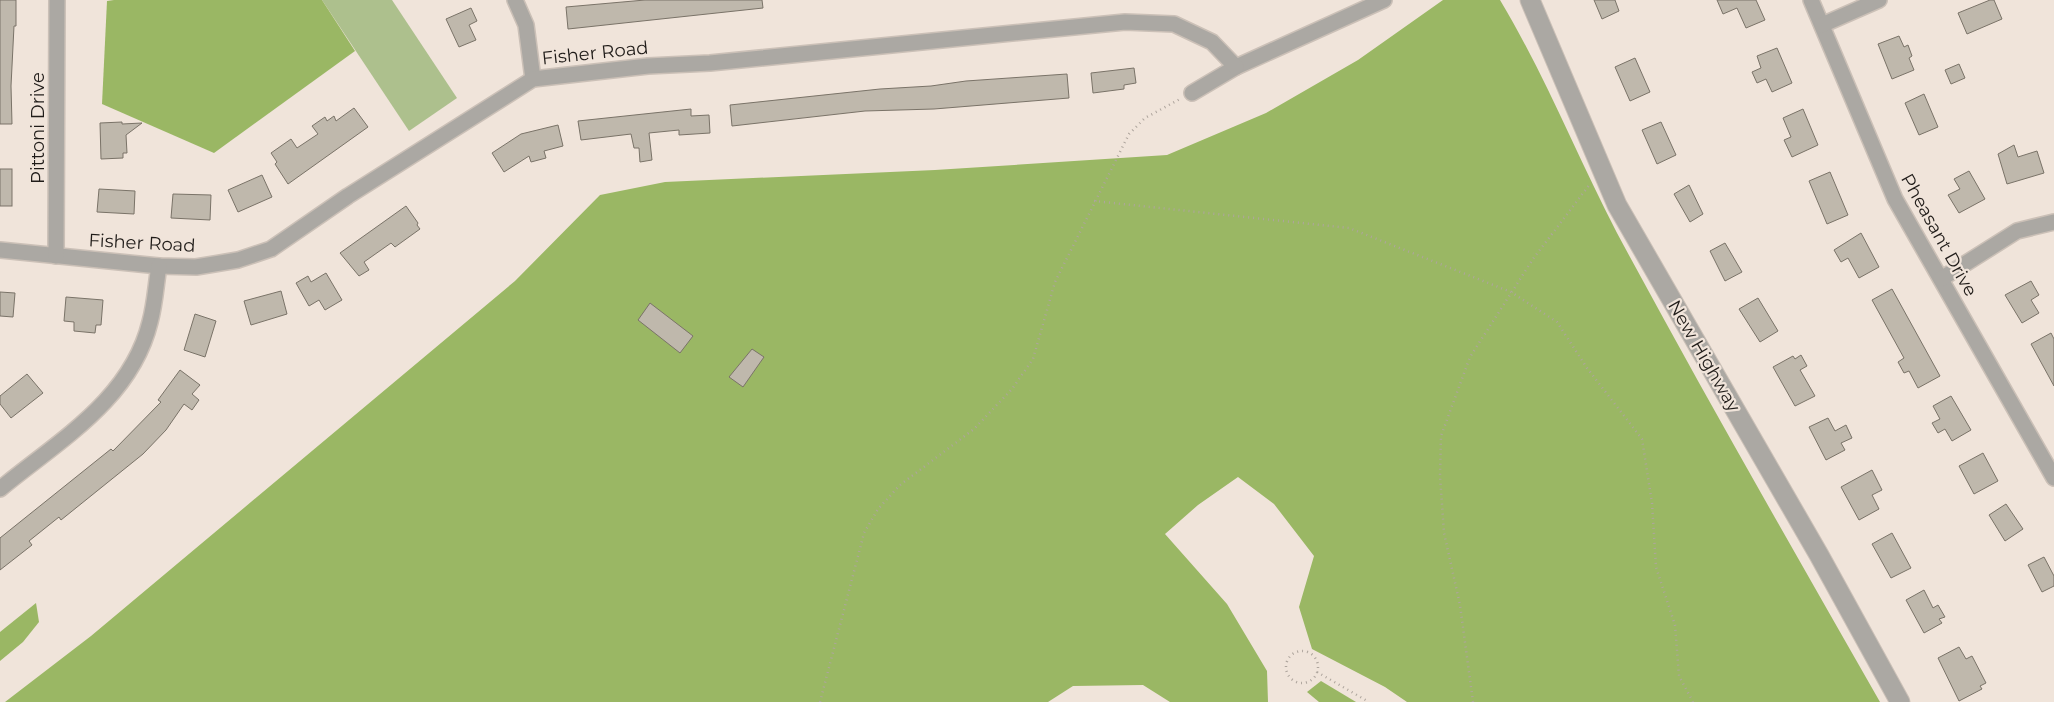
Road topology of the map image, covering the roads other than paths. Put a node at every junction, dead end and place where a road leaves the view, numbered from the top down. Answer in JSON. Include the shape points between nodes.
{"nodes":[{"id":1,"x":57,"y":0,"type":"edge"},
{"id":2,"x":515,"y":0,"type":"edge"},
{"id":3,"x":1384,"y":0,"type":"edge"},
{"id":4,"x":1530,"y":0,"type":"edge"},
{"id":5,"x":1811,"y":0,"type":"edge"},
{"id":6,"x":1879,"y":0,"type":"edge"},
{"id":7,"x":1822,"y":25,"type":"junction"},
{"id":8,"x":1236,"y":67,"type":"junction"},
{"id":9,"x":533,"y":79,"type":"junction"},
{"id":10,"x":1192,"y":93,"type":"road end"},
{"id":11,"x":2054,"y":222,"type":"edge"},
{"id":12,"x":0,"y":250,"type":"edge"},
{"id":13,"x":56,"y":256,"type":"junction"},
{"id":14,"x":159,"y":266,"type":"junction"},
{"id":15,"x":1941,"y":279,"type":"junction"},
{"id":16,"x":2054,"y":478,"type":"edge"},
{"id":17,"x":0,"y":489,"type":"edge"},
{"id":18,"x":1900,"y":702,"type":"edge"}],
"edges":[{"from":1,"to":13,"type":"street","name":"Pittoni Drive"},
{"from":2,"to":9,"type":"street","via":[[526,25]]},
{"from":3,"to":8,"type":"street"},
{"from":4,"to":18,"type":"street","name":"New Highway","via":[[1617,205]]},
{"from":5,"to":7,"type":"street","name":"Pheasant Drive"},
{"from":6,"to":7,"type":"street"},
{"from":7,"to":15,"type":"street","name":"Pheasant Drive","via":[[1895,199]]},
{"from":8,"to":9,"type":"street","name":"Fisher Road","via":[[1212,42],[1174,24],[1125,22]]},
{"from":8,"to":10,"type":"street"},
{"from":9,"to":14,"type":"street","name":"Fisher Road","via":[[348,196],[271,249],[238,260],[196,267]]},
{"from":11,"to":15,"type":"street","via":[[2017,231]]},
{"from":12,"to":13,"type":"street","name":"Fisher Road"},
{"from":13,"to":14,"type":"street","name":"Fisher Road"},
{"from":14,"to":17,"type":"street","via":[[150,323],[128,375],[105,404]]},
{"from":15,"to":16,"type":"street","name":"Pheasant Drive"}]}
